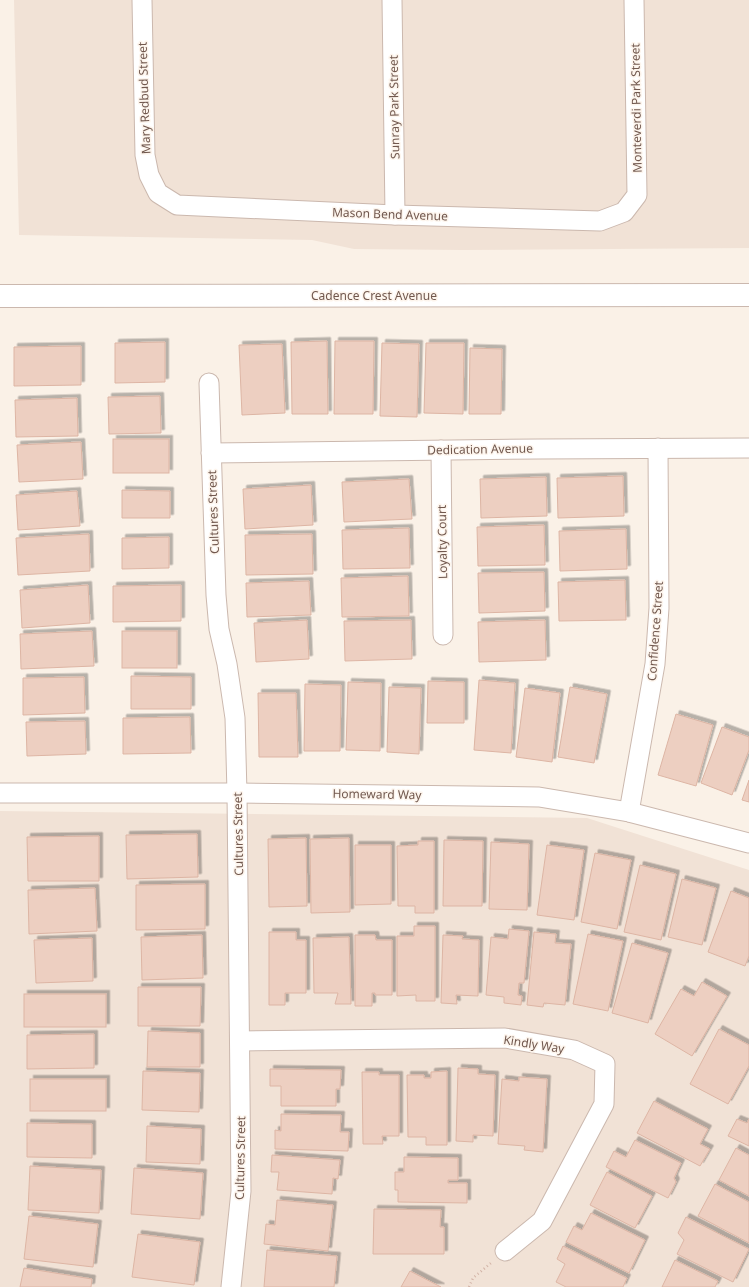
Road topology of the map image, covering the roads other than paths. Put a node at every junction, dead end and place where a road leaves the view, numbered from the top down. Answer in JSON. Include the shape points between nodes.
{"nodes":[{"id":1,"x":142,"y":0,"type":"edge"},
{"id":2,"x":392,"y":0,"type":"edge"},
{"id":3,"x":634,"y":0,"type":"edge"},
{"id":4,"x":158,"y":193,"type":"joint"},
{"id":5,"x":624,"y":212,"type":"joint"},
{"id":6,"x":395,"y":215,"type":"junction"},
{"id":7,"x":749,"y":295,"type":"edge"},
{"id":8,"x":0,"y":296,"type":"edge"},
{"id":9,"x":209,"y":382,"type":"dead end"},
{"id":10,"x":658,"y":448,"type":"junction"},
{"id":11,"x":749,"y":448,"type":"edge"},
{"id":12,"x":441,"y":450,"type":"junction"},
{"id":13,"x":211,"y":453,"type":"junction"},
{"id":14,"x":443,"y":635,"type":"dead end"},
{"id":15,"x":0,"y":793,"type":"edge"},
{"id":16,"x":237,"y":793,"type":"junction"},
{"id":17,"x":628,"y":812,"type":"junction"},
{"id":18,"x":749,"y":843,"type":"edge"},
{"id":19,"x":240,"y":1041,"type":"junction"},
{"id":20,"x":504,"y":1251,"type":"road end"},
{"id":21,"x":231,"y":1287,"type":"edge"}],
"edges":[{"from":1,"to":4,"type":"street","name":"Mary Redbud Street","via":[[144,155],[149,175]]},
{"from":2,"to":6,"type":"street","name":"Sunray Park Street"},
{"from":3,"to":5,"type":"street","name":"Monteverdi Park Street","via":[[637,195]]},
{"from":4,"to":6,"type":"street","name":"Mason Bend Avenue","via":[[177,205]]},
{"from":5,"to":6,"type":"street","name":"Mason Bend Avenue","via":[[600,221]]},
{"from":7,"to":8,"type":"street","name":"Cadence Crest Avenue"},
{"from":9,"to":13,"type":"street","name":"Cultures Street"},
{"from":10,"to":11,"type":"street","name":"Dedication Avenue"},
{"from":10,"to":12,"type":"street","name":"Dedication Avenue"},
{"from":10,"to":17,"type":"street","name":"Confidence Street","via":[[659,608],[655,664]]},
{"from":12,"to":13,"type":"street","name":"Dedication Avenue"},
{"from":12,"to":14,"type":"street","name":"Loyalty Court"},
{"from":13,"to":16,"type":"street","name":"Cultures Street","via":[[219,629],[235,718]]},
{"from":15,"to":16,"type":"street","name":"Homeward Way"},
{"from":16,"to":17,"type":"street","name":"Homeward Way","via":[[539,797]]},
{"from":16,"to":19,"type":"street","name":"Cultures Street"},
{"from":17,"to":18,"type":"street","name":"Homeward Way"},
{"from":19,"to":20,"type":"street","name":"Kindly Way","via":[[505,1038],[574,1050],[605,1064],[604,1104],[542,1221]]},
{"from":19,"to":21,"type":"street","name":"Cultures Street","via":[[241,1191]]}]}
